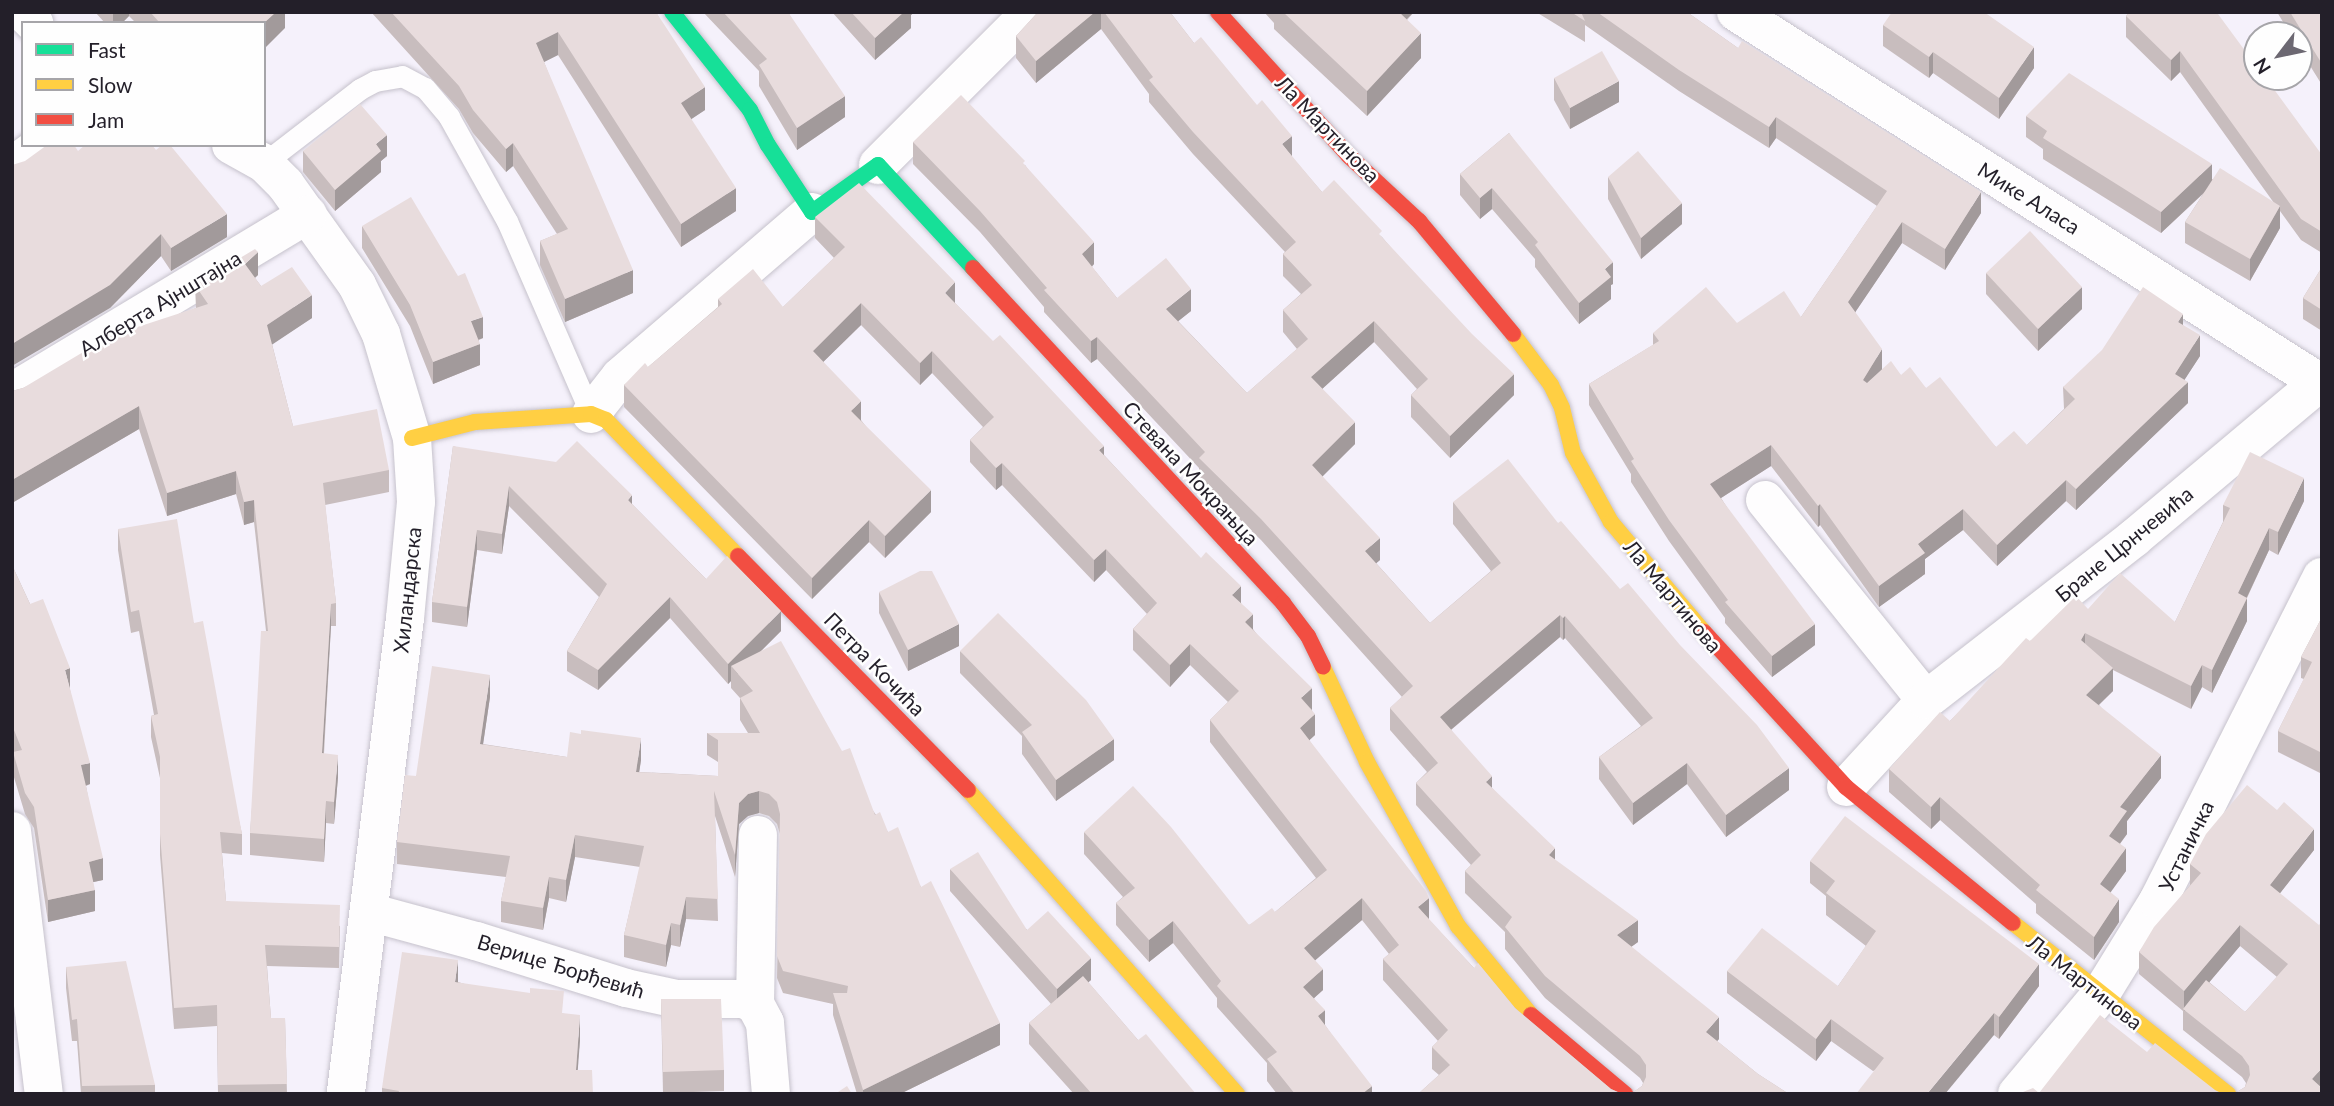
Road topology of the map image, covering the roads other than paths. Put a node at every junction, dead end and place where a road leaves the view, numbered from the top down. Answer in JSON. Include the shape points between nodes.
{"nodes":[{"id":1,"x":672,"y":12,"type":"edge"},
{"id":2,"x":1031,"y":12,"type":"edge"},
{"id":3,"x":1218,"y":12,"type":"edge"},
{"id":4,"x":1736,"y":12,"type":"edge"},
{"id":5,"x":38,"y":147,"type":"edge"},
{"id":6,"x":235,"y":147,"type":"edge"},
{"id":7,"x":264,"y":163,"type":"junction"},
{"id":8,"x":878,"y":165,"type":"junction"},
{"id":9,"x":12,"y":166,"type":"edge"},
{"id":10,"x":812,"y":212,"type":"junction"},
{"id":11,"x":308,"y":214,"type":"junction"},
{"id":12,"x":2320,"y":383,"type":"edge"},
{"id":13,"x":12,"y":392,"type":"edge"},
{"id":14,"x":591,"y":414,"type":"junction"},
{"id":15,"x":412,"y":438,"type":"junction"},
{"id":16,"x":1765,"y":500,"type":"dead end"},
{"id":17,"x":2322,"y":577,"type":"edge"},
{"id":18,"x":1926,"y":700,"type":"junction"},
{"id":19,"x":1846,"y":787,"type":"junction"},
{"id":20,"x":12,"y":831,"type":"edge"},
{"id":21,"x":758,"y":835,"type":"dead end"},
{"id":22,"x":369,"y":912,"type":"junction"},
{"id":23,"x":2100,"y":995,"type":"junction"},
{"id":24,"x":755,"y":1004,"type":"junction"},
{"id":25,"x":44,"y":1094,"type":"edge"},
{"id":26,"x":346,"y":1094,"type":"edge"},
{"id":27,"x":771,"y":1094,"type":"edge"},
{"id":28,"x":1237,"y":1094,"type":"edge"},
{"id":29,"x":1625,"y":1094,"type":"edge"},
{"id":30,"x":2017,"y":1094,"type":"edge"},
{"id":31,"x":2228,"y":1094,"type":"edge"}],
"edges":[{"from":1,"to":10,"type":"street","via":[[750,110]]},
{"from":2,"to":8,"type":"street"},
{"from":3,"to":19,"type":"street","name":"Ла Мартинова","via":[[1349,156],[1419,221],[1527,351],[1562,408],[1573,453],[1611,522],[1741,676]]},
{"from":4,"to":12,"type":"street","name":"Мике Аласа"},
{"from":5,"to":9,"type":"street"},
{"from":6,"to":7,"type":"street","name":"Хиландарска"},
{"from":7,"to":11,"type":"street","name":"Хиландарска"},
{"from":7,"to":14,"type":"lane","via":[[375,81],[402,76],[425,88],[449,117],[507,221]]},
{"from":8,"to":10,"type":"street"},
{"from":8,"to":29,"type":"street","name":"Стевана Мокрањца","via":[[1283,603],[1308,636],[1367,762],[1458,926],[1529,1013]]},
{"from":10,"to":14,"type":"street","via":[[620,377]]},
{"from":11,"to":13,"type":"street","name":"Алберта Ајнштајна"},
{"from":11,"to":15,"type":"street","name":"Хиландарска","via":[[356,285],[381,334]]},
{"from":12,"to":18,"type":"street","name":"Бране Црнчевића","via":[[2134,538]]},
{"from":14,"to":15,"type":"street","via":[[475,422]]},
{"from":14,"to":28,"type":"street","name":"Петра Кочића","via":[[621,433],[966,789]]},
{"from":15,"to":22,"type":"street","name":"Хиландарска","via":[[416,502]]},
{"from":16,"to":18,"type":"street"},
{"from":17,"to":23,"type":"street","name":"Устаничка","via":[[2158,901]]},
{"from":18,"to":19,"type":"street","name":"Бране Црнчевића"},
{"from":19,"to":23,"type":"street","name":"Ла Мартинова"},
{"from":20,"to":25,"type":"street"},
{"from":21,"to":24,"type":"street"},
{"from":22,"to":24,"type":"street","name":"Верице Ђорђевић","via":[[626,988],[677,999],[743,999]]},
{"from":22,"to":26,"type":"street","name":"Хиландарска"},
{"from":23,"to":30,"type":"street","name":"Устаничка"},
{"from":23,"to":31,"type":"street","name":"Ла Мартинова"},
{"from":24,"to":27,"type":"street","via":[[765,1023]]}]}
